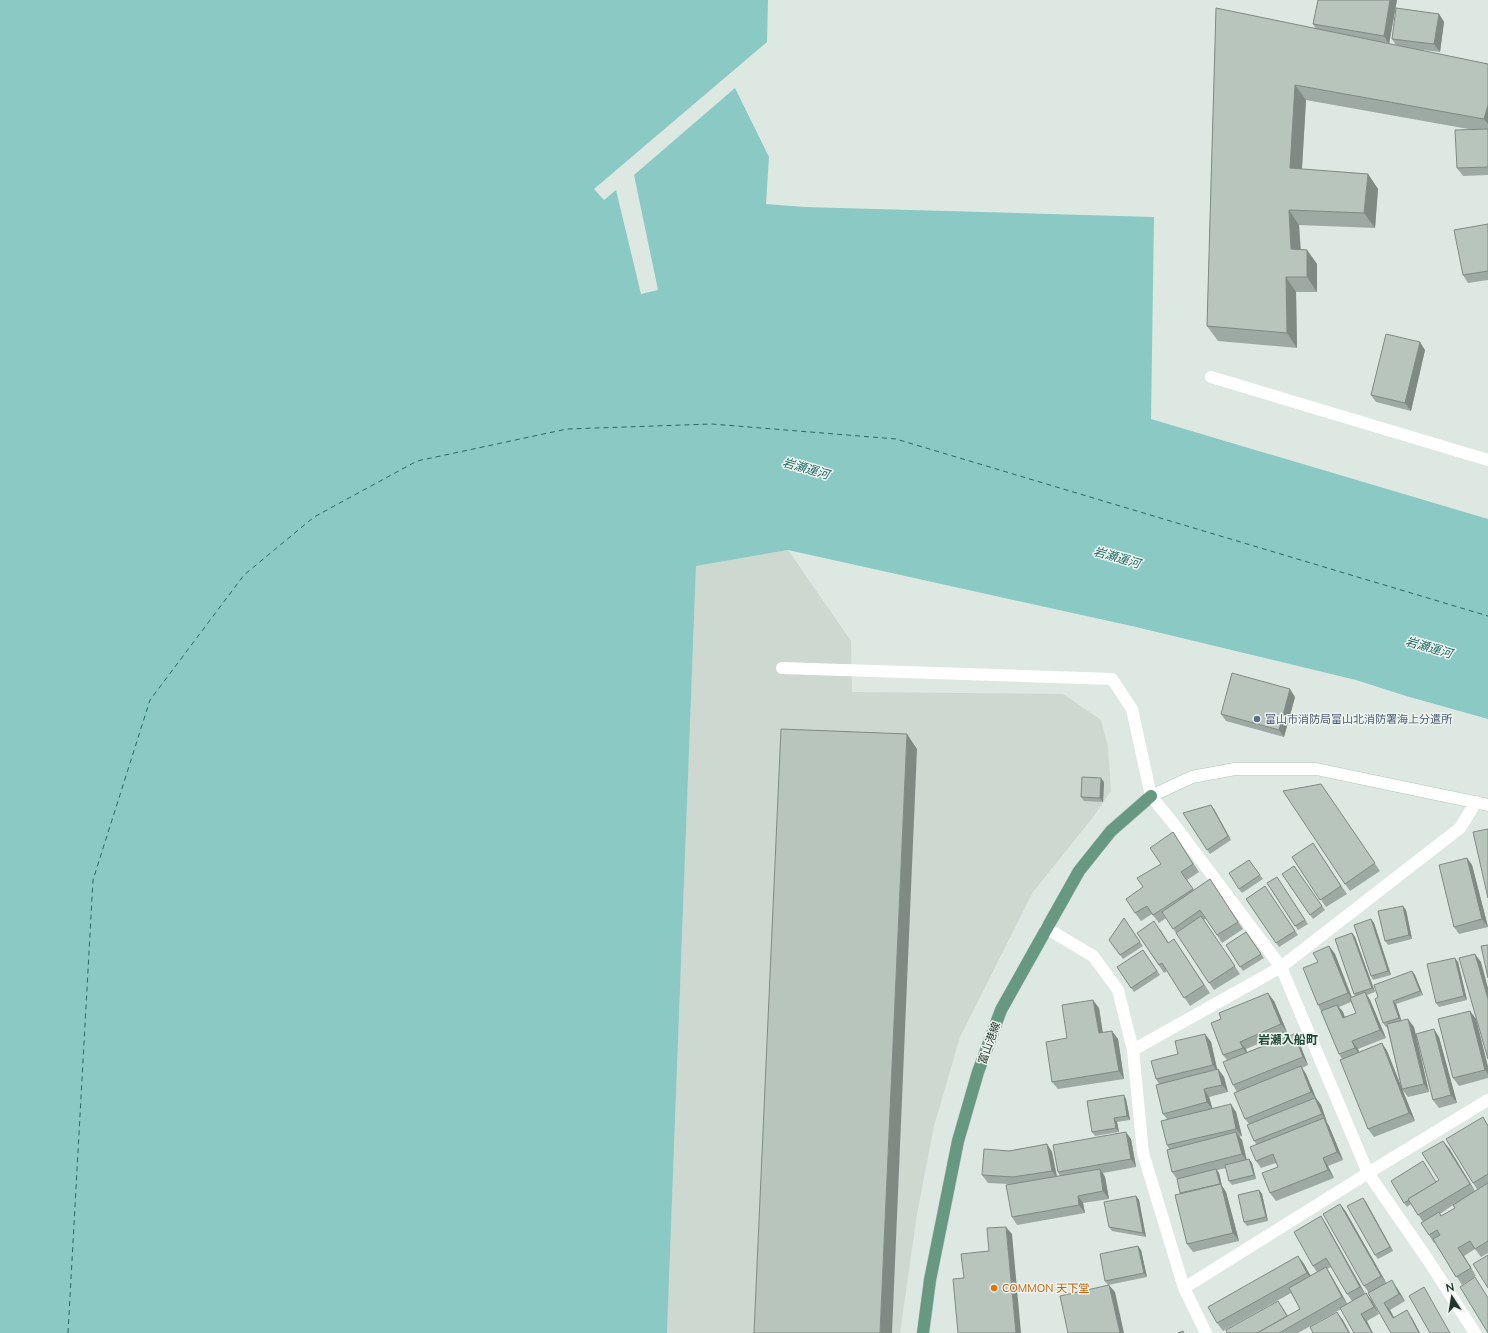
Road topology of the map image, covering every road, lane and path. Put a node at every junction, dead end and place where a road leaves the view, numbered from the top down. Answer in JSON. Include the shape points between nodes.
{"nodes":[{"id":1,"x":1211,"y":376,"type":"dead end"},
{"id":2,"x":1488,"y":460,"type":"edge"},
{"id":3,"x":782,"y":668,"type":"dead end"},
{"id":4,"x":1151,"y":796,"type":"junction"},
{"id":5,"x":1476,"y":802,"type":"junction"},
{"id":6,"x":1488,"y":805,"type":"edge"},
{"id":7,"x":1046,"y":928,"type":"junction"},
{"id":8,"x":1281,"y":967,"type":"junction"},
{"id":9,"x":1133,"y":1050,"type":"junction"},
{"id":10,"x":1488,"y":1100,"type":"edge"},
{"id":11,"x":1368,"y":1173,"type":"junction"},
{"id":12,"x":1184,"y":1288,"type":"junction"},
{"id":13,"x":923,"y":1333,"type":"edge"},
{"id":14,"x":1206,"y":1333,"type":"edge"},
{"id":15,"x":1475,"y":1333,"type":"edge"}],
"edges":[{"from":1,"to":2,"type":"street"},
{"from":3,"to":4,"type":"street","via":[[1112,679],[1132,709]]},
{"from":4,"to":5,"type":"street","via":[[1192,777],[1235,769],[1316,768]]},
{"from":4,"to":7,"type":"main road","name":"富山港線","via":[[1111,831],[1079,871]]},
{"from":4,"to":8,"type":"street"},
{"from":5,"to":6,"type":"street"},
{"from":5,"to":8,"type":"street","via":[[1460,828]]},
{"from":7,"to":9,"type":"street","via":[[1093,956],[1118,990]]},
{"from":7,"to":13,"type":"main road","name":"富山港線","via":[[1001,1010],[978,1072],[958,1141],[930,1280]]},
{"from":8,"to":9,"type":"street"},
{"from":8,"to":11,"type":"street"},
{"from":9,"to":12,"type":"street","via":[[1143,1153]]},
{"from":10,"to":11,"type":"street"},
{"from":11,"to":12,"type":"street"},
{"from":11,"to":15,"type":"street"},
{"from":12,"to":14,"type":"street"}]}
